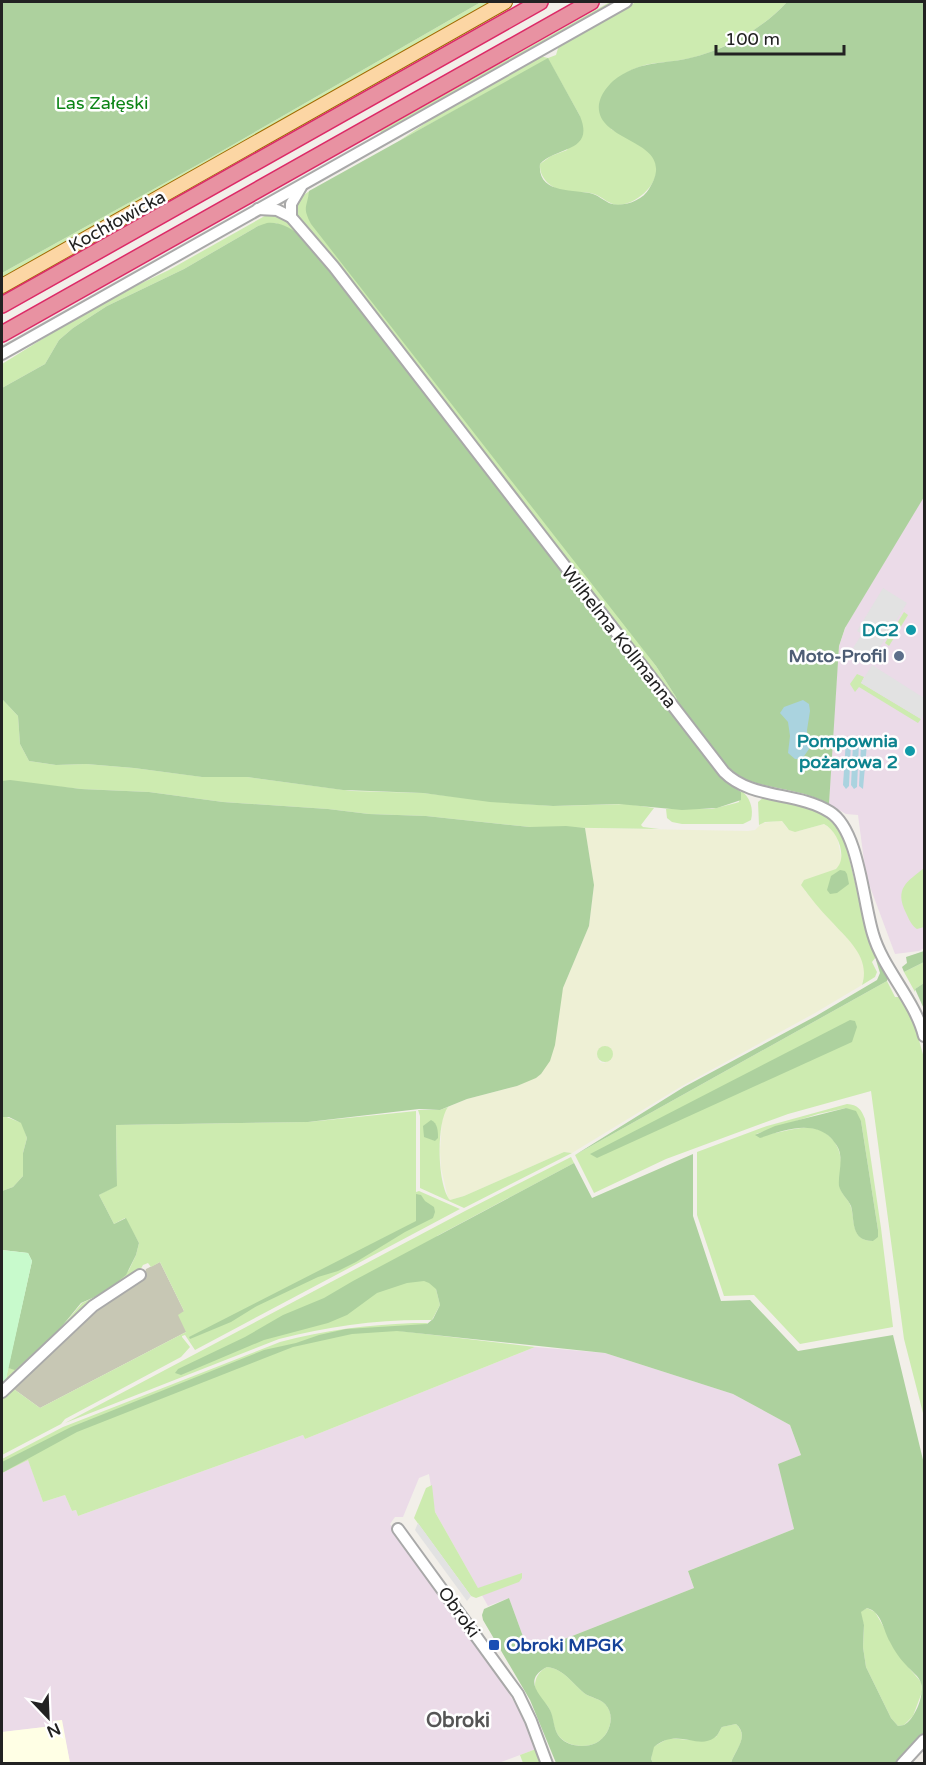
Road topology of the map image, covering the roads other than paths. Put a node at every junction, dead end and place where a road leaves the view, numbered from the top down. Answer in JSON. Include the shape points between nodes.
{"nodes":[{"id":1,"x":505,"y":2,"type":"edge"},
{"id":2,"x":540,"y":2,"type":"edge"},
{"id":3,"x":591,"y":2,"type":"edge"},
{"id":4,"x":626,"y":2,"type":"edge"},
{"id":5,"x":304,"y":183,"type":"junction"},
{"id":6,"x":258,"y":209,"type":"junction"},
{"id":7,"x":291,"y":217,"type":"junction"},
{"id":8,"x":2,"y":286,"type":"edge"},
{"id":9,"x":2,"y":305,"type":"edge"},
{"id":10,"x":2,"y":334,"type":"edge"},
{"id":11,"x":2,"y":354,"type":"edge"},
{"id":12,"x":924,"y":1036,"type":"edge"},
{"id":13,"x":140,"y":1275,"type":"dead end"},
{"id":14,"x":2,"y":1392,"type":"edge"},
{"id":15,"x":398,"y":1529,"type":"dead end"},
{"id":16,"x":924,"y":1740,"type":"edge"},
{"id":17,"x":547,"y":1764,"type":"edge"},
{"id":18,"x":902,"y":1764,"type":"edge"}],
"edges":[{"from":1,"to":8,"type":"main road","name":"Kochłowicka"},
{"from":2,"to":9,"type":"highway"},
{"from":3,"to":10,"type":"highway"},
{"from":4,"to":5,"type":"street"},
{"from":5,"to":6,"type":"street"},
{"from":5,"to":7,"type":"street","via":[[291,204]]},
{"from":6,"to":7,"type":"street","via":[[277,210]]},
{"from":6,"to":11,"type":"street"},
{"from":7,"to":12,"type":"street","name":"Wilhelma Kollmanna","via":[[360,300],[724,772],[754,789],[814,804],[840,820],[850,838],[874,939]]},
{"from":13,"to":14,"type":"street","via":[[93,1306]]},
{"from":15,"to":17,"type":"street","name":"Obroki","via":[[518,1694]]},
{"from":16,"to":18,"type":"street"}]}
